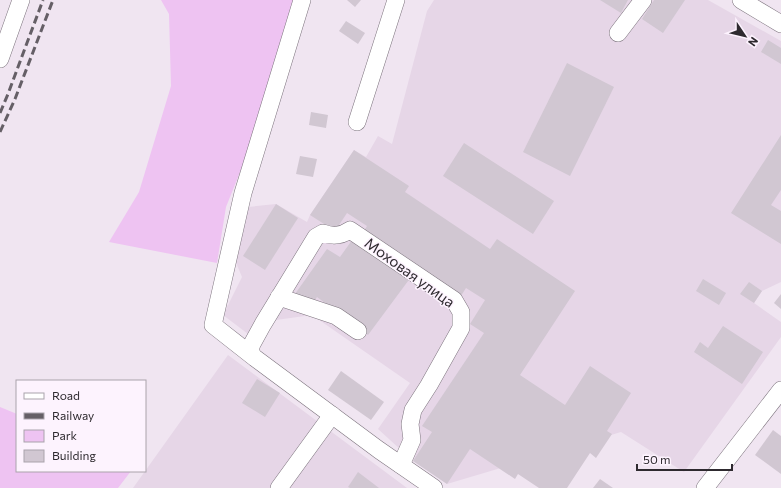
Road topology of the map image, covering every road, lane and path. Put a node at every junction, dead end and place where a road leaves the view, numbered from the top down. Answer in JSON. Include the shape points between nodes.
{"nodes":[{"id":1,"x":21,"y":0,"type":"edge"},
{"id":2,"x":302,"y":0,"type":"edge"},
{"id":3,"x":396,"y":0,"type":"edge"},
{"id":4,"x":643,"y":0,"type":"edge"},
{"id":5,"x":741,"y":0,"type":"edge"},
{"id":6,"x":781,"y":24,"type":"edge"},
{"id":7,"x":618,"y":33,"type":"dead end"},
{"id":8,"x":0,"y":59,"type":"edge"},
{"id":9,"x":357,"y":122,"type":"dead end"},
{"id":10,"x":279,"y":297,"type":"junction"},
{"id":11,"x":358,"y":331,"type":"dead end"},
{"id":12,"x":252,"y":355,"type":"junction"},
{"id":13,"x":781,"y":390,"type":"edge"},
{"id":14,"x":332,"y":415,"type":"junction"},
{"id":15,"x":401,"y":465,"type":"junction"},
{"id":16,"x":279,"y":488,"type":"edge"},
{"id":17,"x":434,"y":488,"type":"edge"},
{"id":18,"x":705,"y":488,"type":"edge"}],
"edges":[{"from":1,"to":8,"type":"street"},
{"from":2,"to":12,"type":"street","via":[[243,193],[213,325]]},
{"from":3,"to":9,"type":"street"},
{"from":4,"to":7,"type":"street"},
{"from":5,"to":6,"type":"street"},
{"from":10,"to":11,"type":"street","via":[[336,316]]},
{"from":10,"to":12,"type":"street","via":[[252,344]]},
{"from":10,"to":15,"type":"street","name":"Моховая улица","via":[[316,237],[323,234],[344,234],[350,230],[454,300],[461,312],[461,328],[413,410],[410,424],[412,440]]},
{"from":12,"to":14,"type":"street"},
{"from":13,"to":18,"type":"street"},
{"from":14,"to":15,"type":"street"},
{"from":14,"to":16,"type":"street"},
{"from":15,"to":17,"type":"street"}]}
